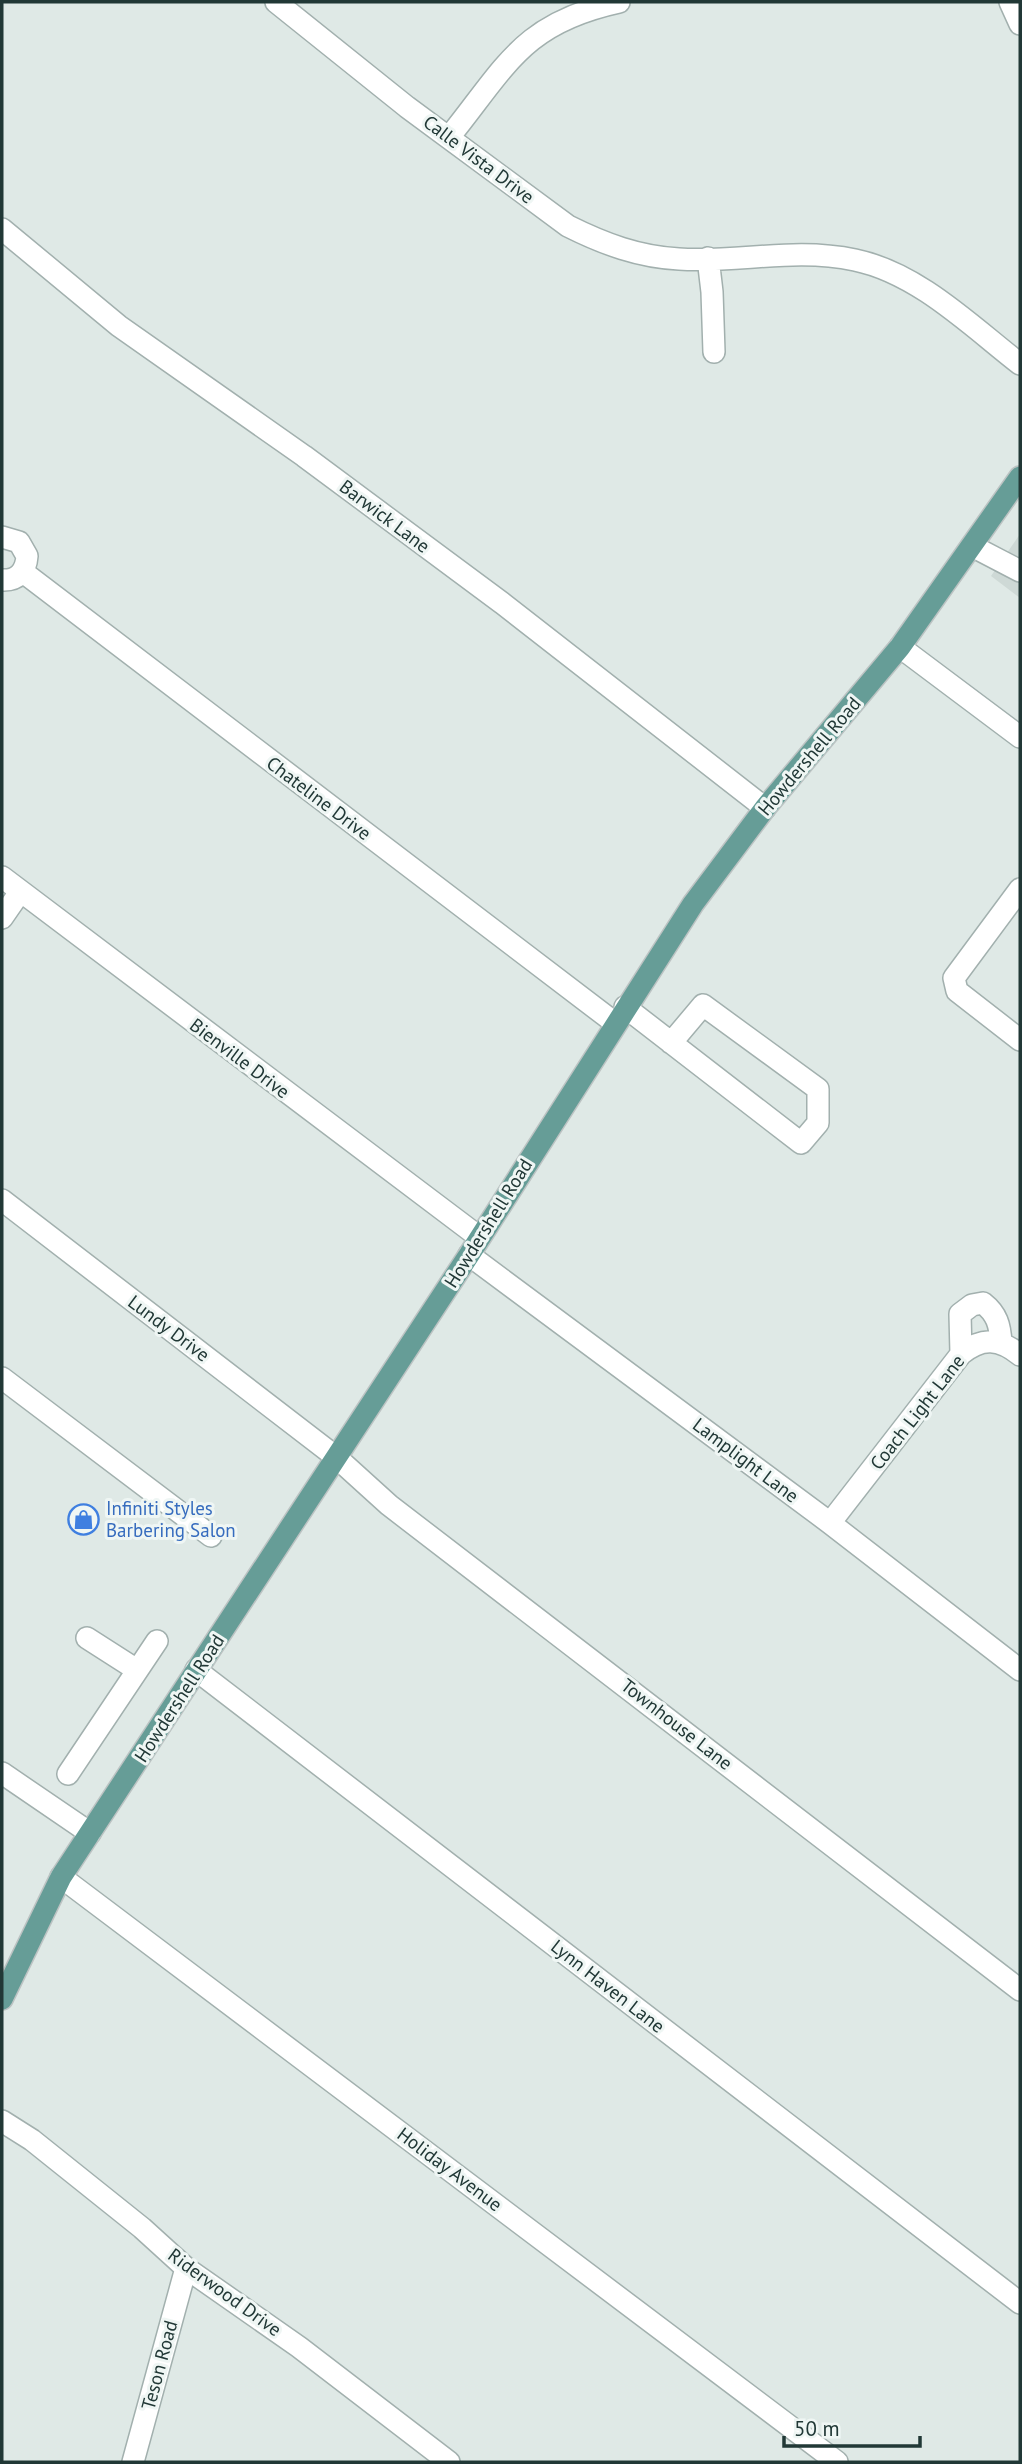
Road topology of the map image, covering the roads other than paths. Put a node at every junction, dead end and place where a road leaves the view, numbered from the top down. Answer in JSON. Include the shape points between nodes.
{"nodes":[{"id":1,"x":277,"y":2,"type":"edge"},
{"id":2,"x":619,"y":2,"type":"edge"},
{"id":3,"x":1010,"y":2,"type":"edge"},
{"id":4,"x":1020,"y":24,"type":"edge"},
{"id":5,"x":450,"y":136,"type":"junction"},
{"id":6,"x":2,"y":229,"type":"edge"},
{"id":7,"x":708,"y":258,"type":"junction"},
{"id":8,"x":714,"y":352,"type":"dead end"},
{"id":9,"x":1020,"y":364,"type":"edge"},
{"id":10,"x":1020,"y":477,"type":"edge"},
{"id":11,"x":2,"y":537,"type":"edge"},
{"id":12,"x":972,"y":546,"type":"junction"},
{"id":13,"x":1020,"y":571,"type":"edge"},
{"id":14,"x":23,"y":572,"type":"junction"},
{"id":15,"x":2,"y":580,"type":"edge"},
{"id":16,"x":900,"y":647,"type":"junction"},
{"id":17,"x":1020,"y":737,"type":"edge"},
{"id":18,"x":765,"y":808,"type":"junction"},
{"id":19,"x":2,"y":877,"type":"edge"},
{"id":20,"x":1020,"y":889,"type":"edge"},
{"id":21,"x":20,"y":892,"type":"junction"},
{"id":22,"x":2,"y":918,"type":"edge"},
{"id":23,"x":620,"y":1015,"type":"junction"},
{"id":24,"x":1020,"y":1040,"type":"edge"},
{"id":25,"x":671,"y":1043,"type":"junction"},
{"id":26,"x":2,"y":1200,"type":"edge"},
{"id":27,"x":474,"y":1246,"type":"junction"},
{"id":28,"x":1001,"y":1343,"type":"junction"},
{"id":29,"x":961,"y":1353,"type":"junction"},
{"id":30,"x":1020,"y":1355,"type":"edge"},
{"id":31,"x":2,"y":1378,"type":"edge"},
{"id":32,"x":336,"y":1457,"type":"junction"},
{"id":33,"x":830,"y":1523,"type":"junction"},
{"id":34,"x":211,"y":1536,"type":"dead end"},
{"id":35,"x":87,"y":1638,"type":"dead end"},
{"id":36,"x":157,"y":1641,"type":"dead end"},
{"id":37,"x":137,"y":1670,"type":"junction"},
{"id":38,"x":196,"y":1670,"type":"junction"},
{"id":39,"x":1020,"y":1670,"type":"edge"},
{"id":40,"x":2,"y":1773,"type":"edge"},
{"id":41,"x":68,"y":1774,"type":"dead end"},
{"id":42,"x":90,"y":1833,"type":"junction"},
{"id":43,"x":61,"y":1877,"type":"junction"},
{"id":44,"x":1020,"y":1990,"type":"edge"},
{"id":45,"x":2,"y":1999,"type":"edge"},
{"id":46,"x":2,"y":2121,"type":"edge"},
{"id":47,"x":186,"y":2268,"type":"junction"},
{"id":48,"x":1020,"y":2303,"type":"edge"},
{"id":49,"x":133,"y":2462,"type":"edge"},
{"id":50,"x":449,"y":2462,"type":"edge"},
{"id":51,"x":837,"y":2462,"type":"edge"}],
"edges":[{"from":1,"to":5,"type":"street","name":"Calle Vista Drive"},
{"from":2,"to":5,"type":"street","via":[[581,11],[534,35]]},
{"from":3,"to":4,"type":"street"},
{"from":5,"to":7,"type":"street","name":"Calle Vista Drive","via":[[568,226],[591,238],[635,253],[681,260]]},
{"from":6,"to":18,"type":"street","name":"Barwick Lane","via":[[119,326],[502,603]]},
{"from":7,"to":8,"type":"street"},
{"from":7,"to":9,"type":"street","name":"Calle Vista Drive","via":[[780,253],[857,260],[908,281]]},
{"from":10,"to":12,"type":"main road","name":"Howdershell Road"},
{"from":11,"to":14,"type":"street","via":[[25,548]]},
{"from":12,"to":13,"type":"street"},
{"from":12,"to":16,"type":"main road","name":"Howdershell Road"},
{"from":14,"to":15,"type":"street"},
{"from":14,"to":23,"type":"street","name":"Chateline Drive"},
{"from":16,"to":17,"type":"street"},
{"from":16,"to":18,"type":"main road","name":"Howdershell Road"},
{"from":18,"to":23,"type":"main road","name":"Howdershell Road"},
{"from":19,"to":21,"type":"street","name":"Bienville Drive"},
{"from":20,"to":24,"type":"street","via":[[954,978],[957,992]]},
{"from":21,"to":22,"type":"street"},
{"from":21,"to":27,"type":"street","name":"Bienville Drive"},
{"from":23,"to":25,"type":"street","name":"Chateline Drive"},
{"from":23,"to":27,"type":"main road","name":"Howdershell Road"},
{"from":25,"to":25,"type":"street","name":"Chateline Drive","via":[[801,1143],[818,1123],[818,1089],[704,1005]]},
{"from":26,"to":32,"type":"street","name":"Lundy Drive"},
{"from":27,"to":32,"type":"main road","name":"Howdershell Road"},
{"from":27,"to":33,"type":"street","name":"Lamplight Lane"},
{"from":28,"to":29,"type":"street","name":"Coach Light Lane","via":[[974,1343]]},
{"from":28,"to":29,"type":"street","via":[[992,1311],[983,1303],[972,1305],[960,1314]]},
{"from":28,"to":30,"type":"street"},
{"from":29,"to":33,"type":"street","name":"Coach Light Lane"},
{"from":31,"to":34,"type":"street"},
{"from":32,"to":38,"type":"main road","name":"Howdershell Road"},
{"from":32,"to":44,"type":"street","name":"Townhouse Lane","via":[[389,1505]]},
{"from":33,"to":39,"type":"street","name":"Lamplight Lane"},
{"from":35,"to":37,"type":"street"},
{"from":36,"to":37,"type":"street"},
{"from":37,"to":41,"type":"street"},
{"from":38,"to":42,"type":"main road","name":"Howdershell Road"},
{"from":38,"to":48,"type":"street","name":"Lynn Haven Lane"},
{"from":40,"to":42,"type":"street"},
{"from":42,"to":43,"type":"main road","name":"Howdershell Road"},
{"from":43,"to":45,"type":"main road","name":"Howdershell Road"},
{"from":43,"to":51,"type":"street","name":"Holiday Avenue"},
{"from":46,"to":47,"type":"street","name":"Riderwood Drive","via":[[32,2140]]},
{"from":47,"to":49,"type":"street","name":"Teson Road"},
{"from":47,"to":50,"type":"street","name":"Riderwood Drive"}]}
